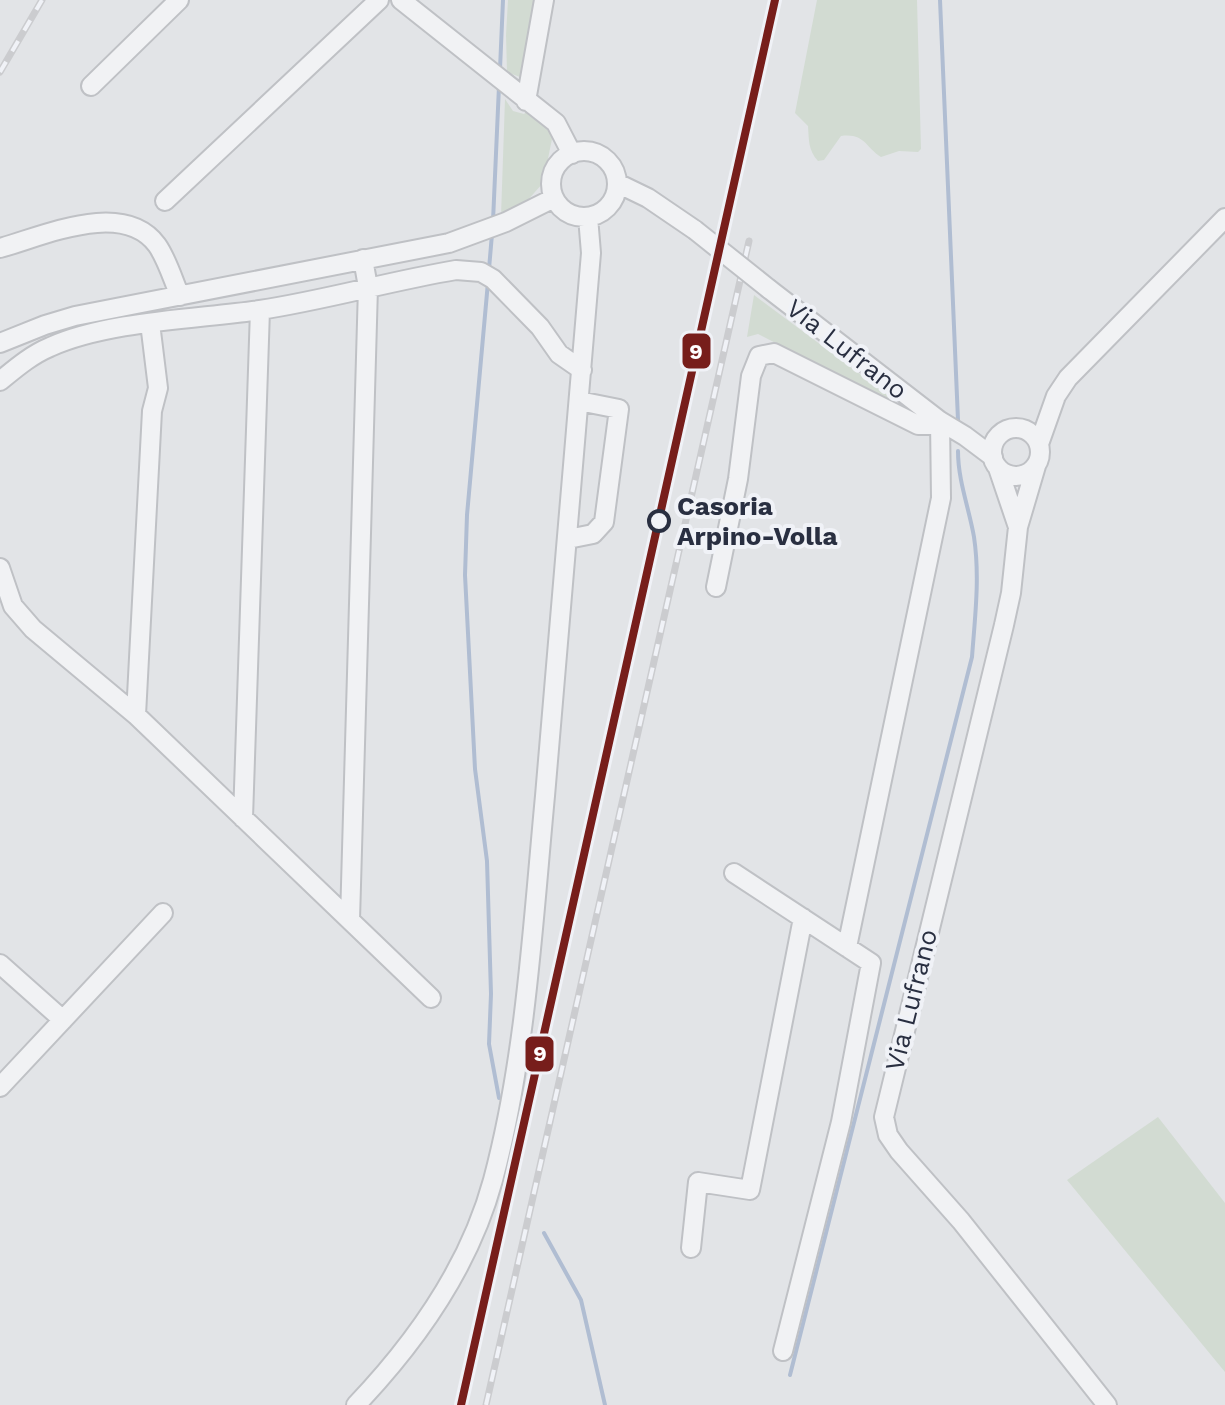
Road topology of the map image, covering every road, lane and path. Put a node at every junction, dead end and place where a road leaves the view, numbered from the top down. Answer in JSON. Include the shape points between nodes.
{"nodes":[{"id":1,"x":179,"y":0,"type":"edge"},
{"id":2,"x":379,"y":0,"type":"edge"},
{"id":3,"x":401,"y":0,"type":"edge"},
{"id":4,"x":544,"y":0,"type":"edge"},
{"id":5,"x":91,"y":86,"type":"dead end"},
{"id":6,"x":526,"y":101,"type":"junction"},
{"id":7,"x":572,"y":154,"type":"junction"},
{"id":8,"x":617,"y":183,"type":"junction"},
{"id":9,"x":554,"y":198,"type":"junction"},
{"id":10,"x":165,"y":201,"type":"dead end"},
{"id":11,"x":588,"y":217,"type":"junction"},
{"id":12,"x":1225,"y":218,"type":"edge"},
{"id":13,"x":0,"y":248,"type":"edge"},
{"id":14,"x":363,"y":259,"type":"junction"},
{"id":15,"x":368,"y":287,"type":"junction"},
{"id":16,"x":180,"y":296,"type":"junction"},
{"id":17,"x":260,"y":310,"type":"junction"},
{"id":18,"x":150,"y":323,"type":"junction"},
{"id":19,"x":1,"y":342,"type":"edge"},
{"id":20,"x":582,"y":370,"type":"junction"},
{"id":21,"x":0,"y":381,"type":"edge"},
{"id":22,"x":1056,"y":396,"type":"junction"},
{"id":23,"x":579,"y":401,"type":"junction"},
{"id":24,"x":940,"y":421,"type":"junction"},
{"id":25,"x":1007,"y":432,"type":"junction"},
{"id":26,"x":965,"y":436,"type":"junction"},
{"id":27,"x":1039,"y":444,"type":"junction"},
{"id":28,"x":996,"y":462,"type":"junction"},
{"id":29,"x":1036,"y":466,"type":"junction"},
{"id":30,"x":1018,"y":527,"type":"junction"},
{"id":31,"x":568,"y":539,"type":"junction"},
{"id":32,"x":0,"y":568,"type":"edge"},
{"id":33,"x":716,"y":587,"type":"dead end"},
{"id":34,"x":136,"y":715,"type":"junction"},
{"id":35,"x":243,"y":818,"type":"junction"},
{"id":36,"x":734,"y":873,"type":"dead end"},
{"id":37,"x":163,"y":913,"type":"dead end"},
{"id":38,"x":803,"y":918,"type":"junction"},
{"id":39,"x":350,"y":920,"type":"junction"},
{"id":40,"x":847,"y":947,"type":"junction"},
{"id":41,"x":0,"y":964,"type":"edge"},
{"id":42,"x":431,"y":998,"type":"dead end"},
{"id":43,"x":63,"y":1020,"type":"junction"},
{"id":44,"x":0,"y":1087,"type":"edge"},
{"id":45,"x":691,"y":1248,"type":"dead end"},
{"id":46,"x":783,"y":1351,"type":"dead end"},
{"id":47,"x":356,"y":1405,"type":"edge"},
{"id":48,"x":1107,"y":1405,"type":"edge"}],
"edges":[{"from":1,"to":5,"type":"street"},
{"from":2,"to":10,"type":"street"},
{"from":3,"to":6,"type":"street"},
{"from":4,"to":6,"type":"street"},
{"from":6,"to":7,"type":"street","via":[[556,123]]},
{"from":7,"to":8,"type":"street","via":[[593,152],[602,157]]},
{"from":7,"to":9,"type":"street","via":[[556,167]]},
{"from":8,"to":11,"type":"street","via":[[606,209]]},
{"from":8,"to":24,"type":"street","name":"Via Lufrano","bridge":true,"via":[[695,230]]},
{"from":9,"to":11,"type":"street","via":[[568,213]]},
{"from":9,"to":14,"type":"street","via":[[449,243]]},
{"from":11,"to":20,"type":"street","via":[[591,253]]},
{"from":12,"to":22,"type":"street","name":"Via Lufrano"},
{"from":13,"to":16,"type":"street","via":[[89,224],[128,224],[158,246]]},
{"from":14,"to":15,"type":"street"},
{"from":14,"to":16,"type":"street"},
{"from":15,"to":17,"type":"street"},
{"from":15,"to":20,"type":"street","via":[[456,270],[487,275],[540,327],[559,354]]},
{"from":15,"to":39,"type":"street"},
{"from":16,"to":19,"type":"street","via":[[75,316]]},
{"from":17,"to":18,"type":"street"},
{"from":17,"to":35,"type":"street"},
{"from":18,"to":21,"type":"street","via":[[51,346]]},
{"from":18,"to":34,"type":"street","via":[[158,388],[152,411]]},
{"from":20,"to":23,"type":"street"},
{"from":22,"to":25,"type":"street","name":"Via Lufrano"},
{"from":22,"to":27,"type":"street","name":"Via Lufrano"},
{"from":23,"to":31,"type":"street"},
{"from":23,"to":31,"type":"street","via":[[619,409],[604,522],[593,534]]},
{"from":24,"to":26,"type":"street","name":"Via Lufrano"},
{"from":24,"to":33,"type":"street","via":[[918,425],[774,353],[759,356],[751,376],[738,479]]},
{"from":24,"to":40,"type":"street","via":[[941,498]]},
{"from":25,"to":26,"type":"street"},
{"from":25,"to":27,"type":"street","via":[[1029,432]]},
{"from":25,"to":28,"type":"street","via":[[993,449]]},
{"from":26,"to":28,"type":"street","name":"Via Lufrano"},
{"from":27,"to":29,"type":"street","name":"Via Lufrano"},
{"from":28,"to":29,"type":"street","via":[[1017,476]]},
{"from":28,"to":30,"type":"street","name":"Via Lufrano"},
{"from":29,"to":30,"type":"street","name":"Via Lufrano"},
{"from":30,"to":48,"type":"street","name":"Via Lufrano","via":[[1004,625],[884,1117],[899,1151]]},
{"from":31,"to":47,"type":"street","via":[[532,943],[493,1181],[439,1301]]},
{"from":32,"to":34,"type":"street","via":[[13,606],[33,629]]},
{"from":34,"to":35,"type":"street"},
{"from":35,"to":39,"type":"street"},
{"from":36,"to":38,"type":"street"},
{"from":37,"to":43,"type":"street"},
{"from":38,"to":40,"type":"street"},
{"from":38,"to":45,"type":"street","via":[[750,1190],[698,1182]]},
{"from":39,"to":42,"type":"street"},
{"from":40,"to":46,"type":"street","via":[[871,963],[841,1122]]},
{"from":41,"to":43,"type":"street"},
{"from":43,"to":44,"type":"street"}]}
